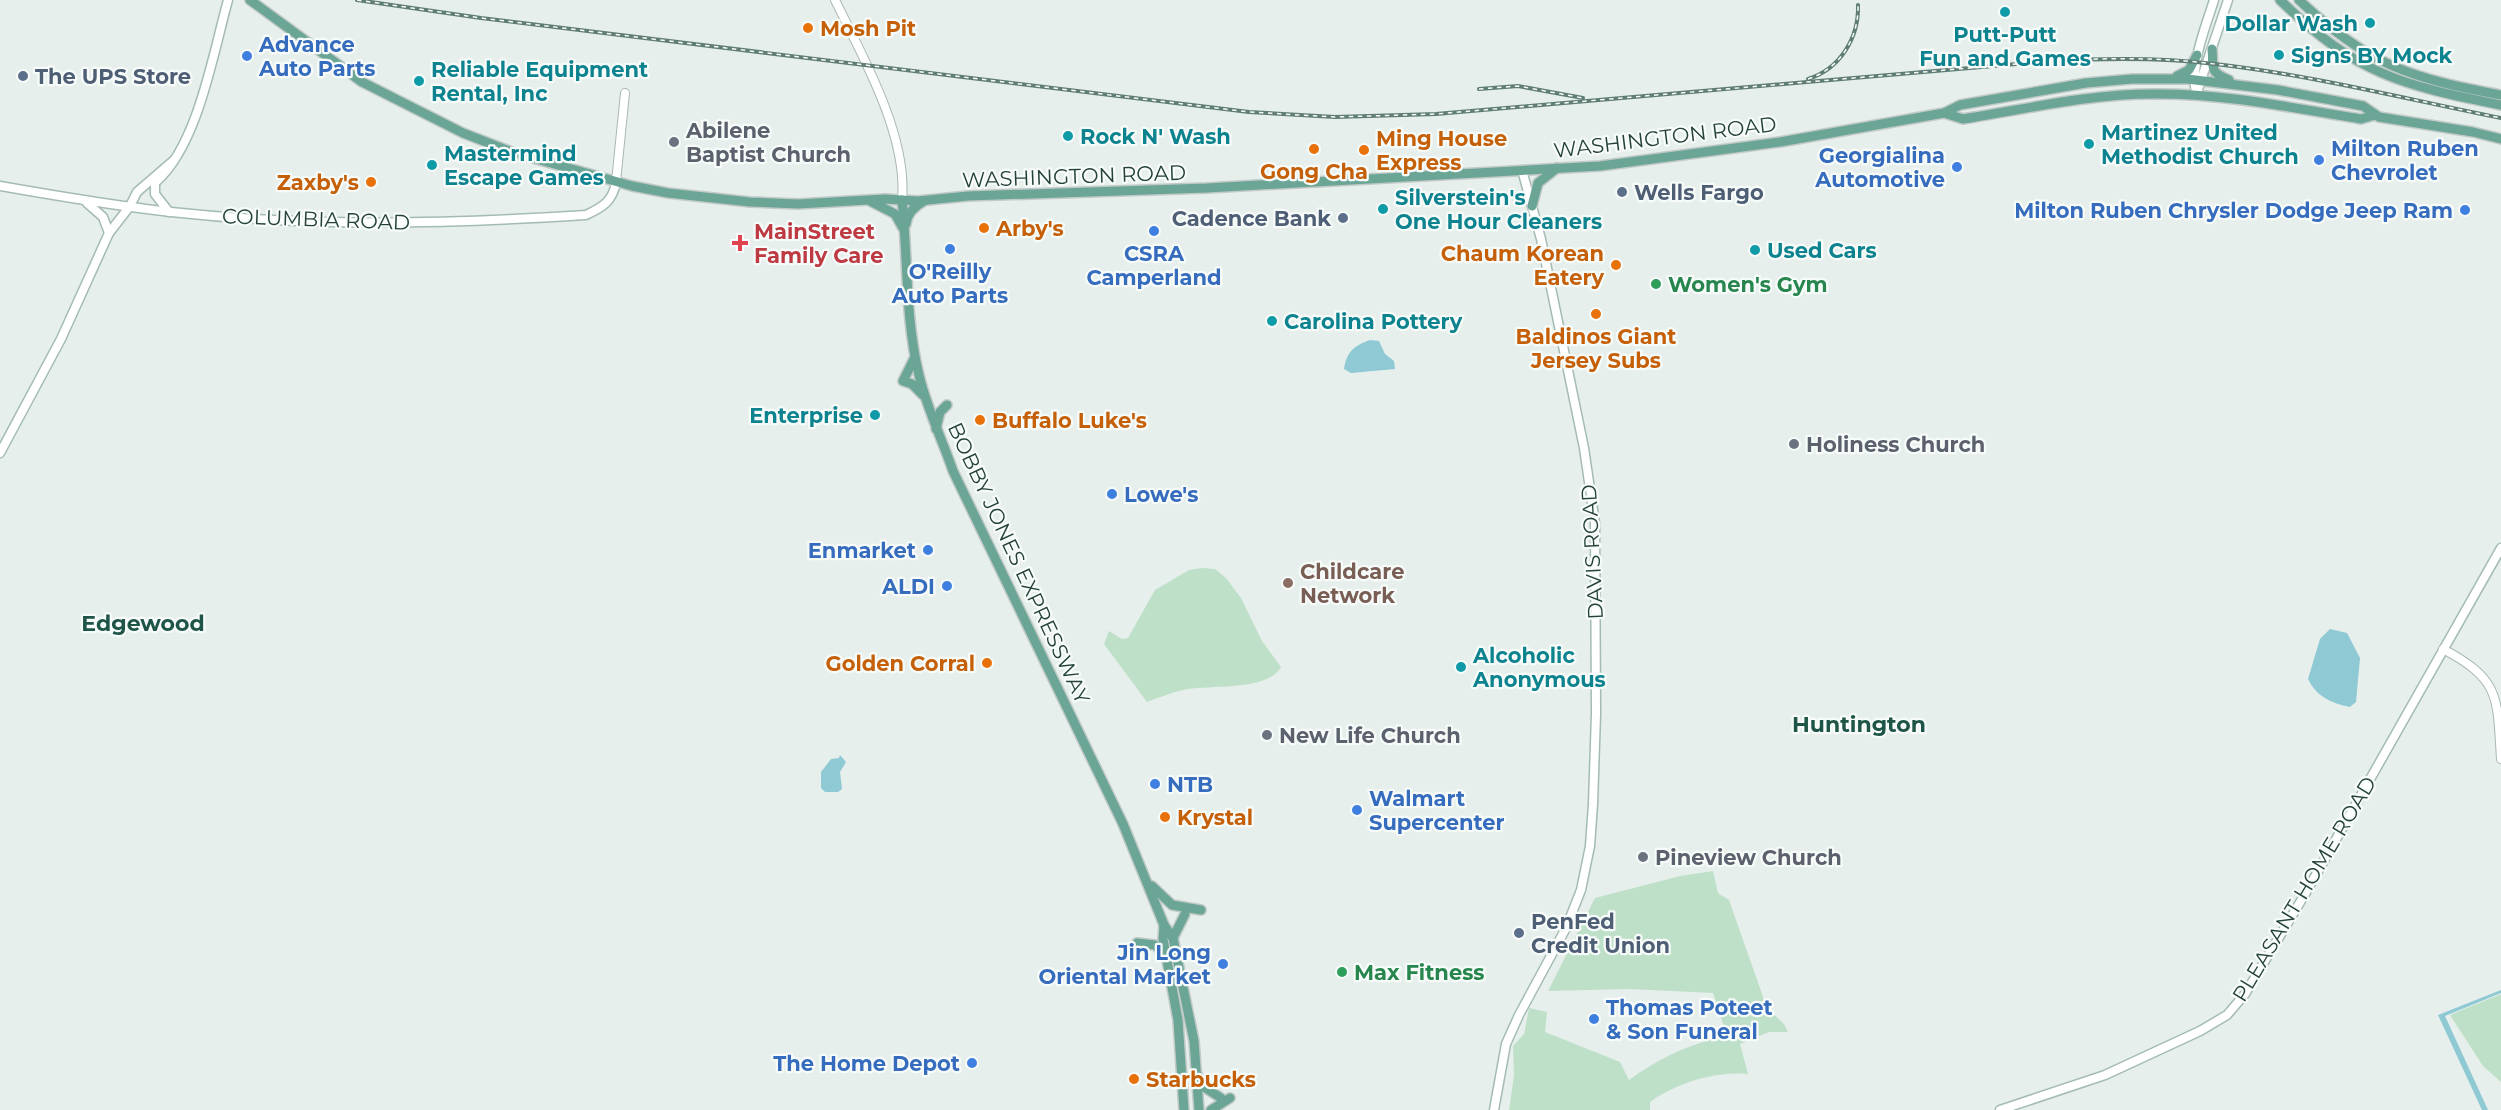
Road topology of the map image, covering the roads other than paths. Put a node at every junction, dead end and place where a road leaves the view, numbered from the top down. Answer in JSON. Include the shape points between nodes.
{"nodes":[{"id":1,"x":228,"y":0,"type":"edge"},
{"id":2,"x":250,"y":0,"type":"edge"},
{"id":3,"x":835,"y":0,"type":"edge"},
{"id":4,"x":2214,"y":0,"type":"edge"},
{"id":5,"x":2228,"y":0,"type":"edge"},
{"id":6,"x":2280,"y":0,"type":"edge"},
{"id":7,"x":2299,"y":0,"type":"edge"},
{"id":8,"x":2326,"y":25,"type":"junction"},
{"id":9,"x":2318,"y":34,"type":"junction"},
{"id":10,"x":2212,"y":49,"type":"junction"},
{"id":11,"x":2197,"y":55,"type":"junction"},
{"id":12,"x":2169,"y":78,"type":"junction"},
{"id":13,"x":2198,"y":80,"type":"junction"},
{"id":14,"x":2237,"y":83,"type":"junction"},
{"id":15,"x":625,"y":93,"type":"dead end"},
{"id":16,"x":2196,"y":95,"type":"junction"},
{"id":17,"x":2501,"y":95,"type":"edge"},
{"id":18,"x":2501,"y":105,"type":"edge"},
{"id":19,"x":1944,"y":113,"type":"junction"},
{"id":20,"x":2375,"y":115,"type":"junction"},
{"id":21,"x":2501,"y":139,"type":"edge"},
{"id":22,"x":173,"y":160,"type":"junction"},
{"id":23,"x":1557,"y":168,"type":"junction"},
{"id":24,"x":1522,"y":170,"type":"junction"},
{"id":25,"x":616,"y":182,"type":"junction"},
{"id":26,"x":155,"y":183,"type":"junction"},
{"id":27,"x":0,"y":186,"type":"edge"},
{"id":28,"x":867,"y":200,"type":"junction"},
{"id":29,"x":903,"y":200,"type":"junction"},
{"id":30,"x":84,"y":201,"type":"junction"},
{"id":31,"x":925,"y":201,"type":"junction"},
{"id":32,"x":133,"y":202,"type":"junction"},
{"id":33,"x":1532,"y":206,"type":"junction"},
{"id":34,"x":169,"y":212,"type":"junction"},
{"id":35,"x":905,"y":232,"type":"junction"},
{"id":36,"x":109,"y":233,"type":"junction"},
{"id":37,"x":915,"y":357,"type":"junction"},
{"id":38,"x":925,"y":396,"type":"junction"},
{"id":39,"x":947,"y":405,"type":"dead end"},
{"id":40,"x":936,"y":429,"type":"junction"},
{"id":41,"x":0,"y":453,"type":"edge"},
{"id":42,"x":2501,"y":548,"type":"edge"},
{"id":43,"x":2443,"y":649,"type":"junction"},
{"id":44,"x":2501,"y":759,"type":"edge"},
{"id":45,"x":1148,"y":882,"type":"junction"},
{"id":46,"x":1201,"y":910,"type":"dead end"},
{"id":47,"x":1185,"y":914,"type":"dead end"},
{"id":48,"x":1164,"y":925,"type":"junction"},
{"id":49,"x":1173,"y":938,"type":"junction"},
{"id":50,"x":1137,"y":943,"type":"dead end"},
{"id":51,"x":1167,"y":957,"type":"junction"},
{"id":52,"x":1197,"y":1076,"type":"junction"},
{"id":53,"x":1497,"y":1107,"type":"edge"},
{"id":54,"x":1184,"y":1110,"type":"edge"},
{"id":55,"x":1199,"y":1110,"type":"edge"},
{"id":56,"x":1211,"y":1110,"type":"edge"},
{"id":57,"x":2000,"y":1110,"type":"edge"}],
"edges":[{"from":1,"to":22,"type":"main road","via":[[199,104],[189,133]]},
{"from":2,"to":25,"type":"main road","name":"WASHINGTON ROAD","via":[[362,82],[418,112],[512,152]]},
{"from":3,"to":29,"type":"street","via":[[896,137]]},
{"from":4,"to":11,"type":"main road"},
{"from":5,"to":10,"type":"main road"},
{"from":6,"to":9,"type":"main road"},
{"from":7,"to":8,"type":"main road"},
{"from":8,"to":9,"type":"main road"},
{"from":8,"to":17,"type":"main road","via":[[2360,50],[2400,70]]},
{"from":9,"to":18,"type":"main road","via":[[2346,56],[2387,77],[2422,89]]},
{"from":10,"to":13,"type":"main road"},
{"from":10,"to":14,"type":"main road","via":[[2213,70]]},
{"from":11,"to":12,"type":"main road","via":[[2187,72]]},
{"from":11,"to":13,"type":"main road"},
{"from":12,"to":13,"type":"main road","name":"WASHINGTON ROAD"},
{"from":12,"to":19,"type":"main road","name":"WASHINGTON ROAD","via":[[2086,83],[1960,105]]},
{"from":13,"to":14,"type":"main road","name":"WASHINGTON ROAD"},
{"from":13,"to":16,"type":"main road"},
{"from":14,"to":20,"type":"main road","name":"WASHINGTON ROAD","via":[[2363,106]]},
{"from":15,"to":25,"type":"street"},
{"from":16,"to":19,"type":"main road","name":"WASHINGTON ROAD","via":[[2107,96],[1963,119]]},
{"from":16,"to":20,"type":"main road","name":"WASHINGTON ROAD","via":[[2361,119]]},
{"from":19,"to":23,"type":"main road","name":"WASHINGTON ROAD","via":[[1780,142]]},
{"from":20,"to":21,"type":"main road","name":"WASHINGTON ROAD"},
{"from":22,"to":26,"type":"main road","via":[[169,170]]},
{"from":22,"to":32,"type":"main road","via":[[137,192]]},
{"from":23,"to":24,"type":"main road","name":"WASHINGTON ROAD"},
{"from":23,"to":33,"type":"main road","via":[[1538,183]]},
{"from":24,"to":31,"type":"main road","name":"WASHINGTON ROAD"},
{"from":24,"to":33,"type":"main road","name":"DAVIS ROAD"},
{"from":25,"to":28,"type":"main road","name":"WASHINGTON ROAD","via":[[750,202]]},
{"from":25,"to":34,"type":"main road","name":"COLUMBIA ROAD","via":[[610,200],[582,215],[417,223],[322,222]]},
{"from":26,"to":32,"type":"main road"},
{"from":26,"to":34,"type":"main road","via":[[156,195]]},
{"from":27,"to":30,"type":"main road","name":"COLUMBIA ROAD"},
{"from":28,"to":29,"type":"main road","name":"WASHINGTON ROAD"},
{"from":28,"to":35,"type":"main road","via":[[895,214]]},
{"from":29,"to":31,"type":"main road","name":"WASHINGTON ROAD"},
{"from":29,"to":35,"type":"main road","name":"BOBBY JONES EXPRESSWAY"},
{"from":30,"to":32,"type":"main road","name":"COLUMBIA ROAD"},
{"from":30,"to":36,"type":"main road","via":[[103,217]]},
{"from":31,"to":35,"type":"main road","via":[[907,218]]},
{"from":32,"to":34,"type":"main road","name":"COLUMBIA ROAD"},
{"from":32,"to":36,"type":"main road"},
{"from":33,"to":53,"type":"main road","name":"DAVIS ROAD","via":[[1584,448],[1594,522],[1593,804],[1581,890],[1566,928],[1506,1044]]},
{"from":35,"to":37,"type":"main road","name":"BOBBY JONES EXPRESSWAY"},
{"from":36,"to":41,"type":"main road","via":[[62,339]]},
{"from":37,"to":38,"type":"main road","name":"BOBBY JONES EXPRESSWAY"},
{"from":37,"to":38,"type":"main road","via":[[903,381]]},
{"from":38,"to":40,"type":"main road","name":"BOBBY JONES EXPRESSWAY"},
{"from":39,"to":40,"type":"main road","via":[[940,412]]},
{"from":40,"to":45,"type":"main road","name":"BOBBY JONES EXPRESSWAY"},
{"from":42,"to":43,"type":"main road","name":"PLEASANT HOME ROAD"},
{"from":43,"to":44,"type":"street","via":[[2478,670],[2494,693]]},
{"from":43,"to":57,"type":"main road","name":"PLEASANT HOME ROAD","via":[[2305,894],[2245,994],[2228,1015],[2105,1075]]},
{"from":45,"to":46,"type":"main road","via":[[1172,905]]},
{"from":45,"to":48,"type":"main road","name":"BOBBY JONES EXPRESSWAY"},
{"from":47,"to":49,"type":"main road"},
{"from":48,"to":49,"type":"main road","name":"BOBBY JONES EXPRESSWAY"},
{"from":48,"to":51,"type":"main road","name":"BOBBY JONES EXPRESSWAY"},
{"from":49,"to":52,"type":"main road","name":"BOBBY JONES EXPRESSWAY","via":[[1186,993]]},
{"from":50,"to":51,"type":"main road","via":[[1155,945]]},
{"from":51,"to":54,"type":"main road","name":"BOBBY JONES EXPRESSWAY","via":[[1178,1020]]},
{"from":52,"to":55,"type":"main road","name":"BOBBY JONES EXPRESSWAY"},
{"from":52,"to":56,"type":"main road","via":[[1204,1086],[1226,1098]]}]}
